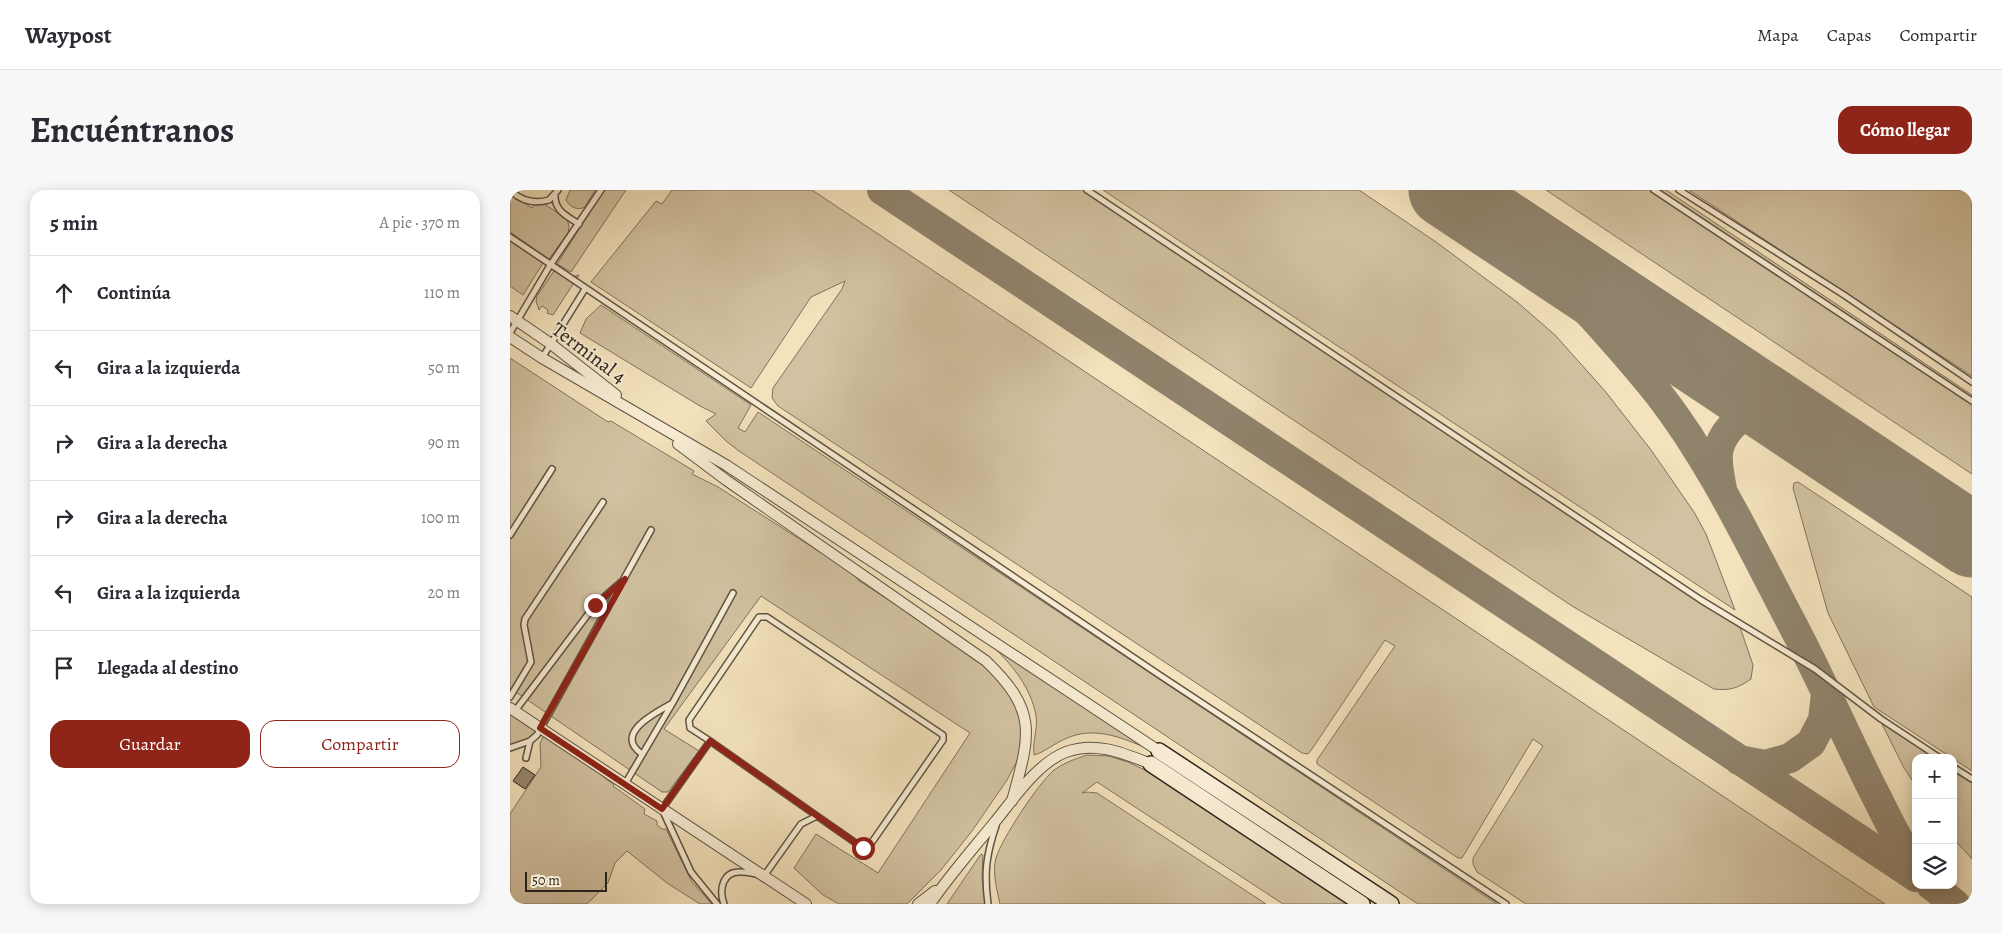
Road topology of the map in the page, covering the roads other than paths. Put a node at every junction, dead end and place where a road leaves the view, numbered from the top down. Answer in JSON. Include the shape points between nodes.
{"nodes":[{"id":1,"x":510,"y":190,"type":"edge"},
{"id":2,"x":601,"y":190,"type":"edge"},
{"id":3,"x":1087,"y":190,"type":"edge"},
{"id":4,"x":1654,"y":190,"type":"edge"},
{"id":5,"x":1679,"y":190,"type":"edge"},
{"id":6,"x":556,"y":192,"type":"edge"},
{"id":7,"x":579,"y":224,"type":"junction"},
{"id":8,"x":510,"y":237,"type":"edge"},
{"id":9,"x":552,"y":264,"type":"junction"},
{"id":10,"x":585,"y":289,"type":"junction"},
{"id":11,"x":514,"y":319,"type":"edge"},
{"id":12,"x":510,"y":333,"type":"edge"},
{"id":13,"x":510,"y":337,"type":"edge"},
{"id":14,"x":551,"y":344,"type":"junction"},
{"id":15,"x":542,"y":358,"type":"junction"},
{"id":16,"x":1972,"y":382,"type":"edge"},
{"id":17,"x":1972,"y":401,"type":"edge"},
{"id":18,"x":646,"y":420,"type":"junction"},
{"id":19,"x":552,"y":469,"type":"dead end"},
{"id":20,"x":604,"y":502,"type":"dead end"},
{"id":21,"x":651,"y":530,"type":"dead end"},
{"id":22,"x":510,"y":535,"type":"edge"},
{"id":23,"x":625,"y":579,"type":"junction"},
{"id":24,"x":733,"y":593,"type":"dead end"},
{"id":25,"x":510,"y":697,"type":"edge"},
{"id":26,"x":672,"y":704,"type":"junction"},
{"id":27,"x":512,"y":710,"type":"edge"},
{"id":28,"x":540,"y":728,"type":"junction"},
{"id":29,"x":530,"y":741,"type":"junction"},
{"id":30,"x":710,"y":741,"type":"junction"},
{"id":31,"x":510,"y":748,"type":"edge"},
{"id":32,"x":1160,"y":751,"type":"joint"},
{"id":33,"x":642,"y":754,"type":"junction"},
{"id":34,"x":1934,"y":754,"type":"edge"},
{"id":35,"x":526,"y":758,"type":"dead end"},
{"id":36,"x":1151,"y":764,"type":"joint"},
{"id":37,"x":1957,"y":770,"type":"edge"},
{"id":38,"x":1972,"y":779,"type":"edge"},
{"id":39,"x":624,"y":784,"type":"junction"},
{"id":40,"x":1012,"y":800,"type":"junction"},
{"id":41,"x":662,"y":809,"type":"junction"},
{"id":42,"x":817,"y":816,"type":"junction"},
{"id":43,"x":998,"y":818,"type":"junction"},
{"id":44,"x":764,"y":876,"type":"junction"},
{"id":45,"x":943,"y":885,"type":"junction"},
{"id":46,"x":718,"y":904,"type":"edge"},
{"id":47,"x":724,"y":904,"type":"edge"},
{"id":48,"x":806,"y":904,"type":"edge"},
{"id":49,"x":918,"y":904,"type":"edge"},
{"id":50,"x":930,"y":904,"type":"edge"},
{"id":51,"x":988,"y":904,"type":"edge"},
{"id":52,"x":1362,"y":904,"type":"edge"},
{"id":53,"x":1391,"y":904,"type":"edge"},
{"id":54,"x":1506,"y":904,"type":"edge"}],
"edges":[{"from":1,"to":6,"type":"lane","via":[[528,202],[549,200]]},
{"from":2,"to":7,"type":"lane"},
{"from":3,"to":34,"type":"lane","via":[[1701,600],[1815,670]]},
{"from":4,"to":17,"type":"lane"},
{"from":5,"to":16,"type":"lane","via":[[1844,295]]},
{"from":6,"to":7,"type":"lane","via":[[556,207]]},
{"from":7,"to":9,"type":"lane"},
{"from":8,"to":9,"type":"lane"},
{"from":9,"to":10,"type":"lane"},
{"from":9,"to":11,"type":"lane"},
{"from":10,"to":14,"type":"lane"},
{"from":10,"to":54,"type":"lane"},
{"from":11,"to":12,"type":"lane"},
{"from":11,"to":14,"type":"street","name":"Terminal 4"},
{"from":13,"to":15,"type":"street"},
{"from":14,"to":15,"type":"lane"},
{"from":14,"to":18,"type":"street","name":"Terminal 4"},
{"from":15,"to":18,"type":"street"},
{"from":18,"to":32,"type":"street","via":[[726,465]]},
{"from":18,"to":40,"type":"street","via":[[999,674],[1015,692],[1025,718],[1025,748]]},
{"from":19,"to":22,"type":"lane"},
{"from":20,"to":25,"type":"lane","via":[[525,619],[531,662]]},
{"from":21,"to":23,"type":"lane"},
{"from":23,"to":27,"type":"lane","via":[[595,605]]},
{"from":23,"to":28,"type":"lane"},
{"from":24,"to":26,"type":"lane"},
{"from":26,"to":33,"type":"lane"},
{"from":26,"to":33,"type":"lane","via":[[637,727],[632,743]]},
{"from":27,"to":28,"type":"street"},
{"from":28,"to":29,"type":"lane"},
{"from":28,"to":39,"type":"street"},
{"from":29,"to":31,"type":"lane"},
{"from":29,"to":35,"type":"lane"},
{"from":30,"to":41,"type":"lane"},
{"from":30,"to":42,"type":"lane"},
{"from":30,"to":42,"type":"lane","via":[[690,728],[689,720],[763,616],[943,735],[943,740],[866,848]]},
{"from":32,"to":53,"type":"main road"},
{"from":33,"to":39,"type":"lane"},
{"from":36,"to":40,"type":"street","via":[[1107,748],[1066,752],[1042,768]]},
{"from":36,"to":52,"type":"main road"},
{"from":37,"to":38,"type":"lane"},
{"from":39,"to":41,"type":"street"},
{"from":40,"to":43,"type":"street"},
{"from":41,"to":44,"type":"street"},
{"from":41,"to":46,"type":"lane","via":[[691,872]]},
{"from":42,"to":44,"type":"lane","via":[[801,824]]},
{"from":43,"to":45,"type":"street"},
{"from":43,"to":51,"type":"lane","via":[[984,880]]},
{"from":44,"to":47,"type":"lane","via":[[735,872],[726,877],[721,886]]},
{"from":44,"to":48,"type":"street"},
{"from":45,"to":49,"type":"street"},
{"from":45,"to":50,"type":"street"}]}
